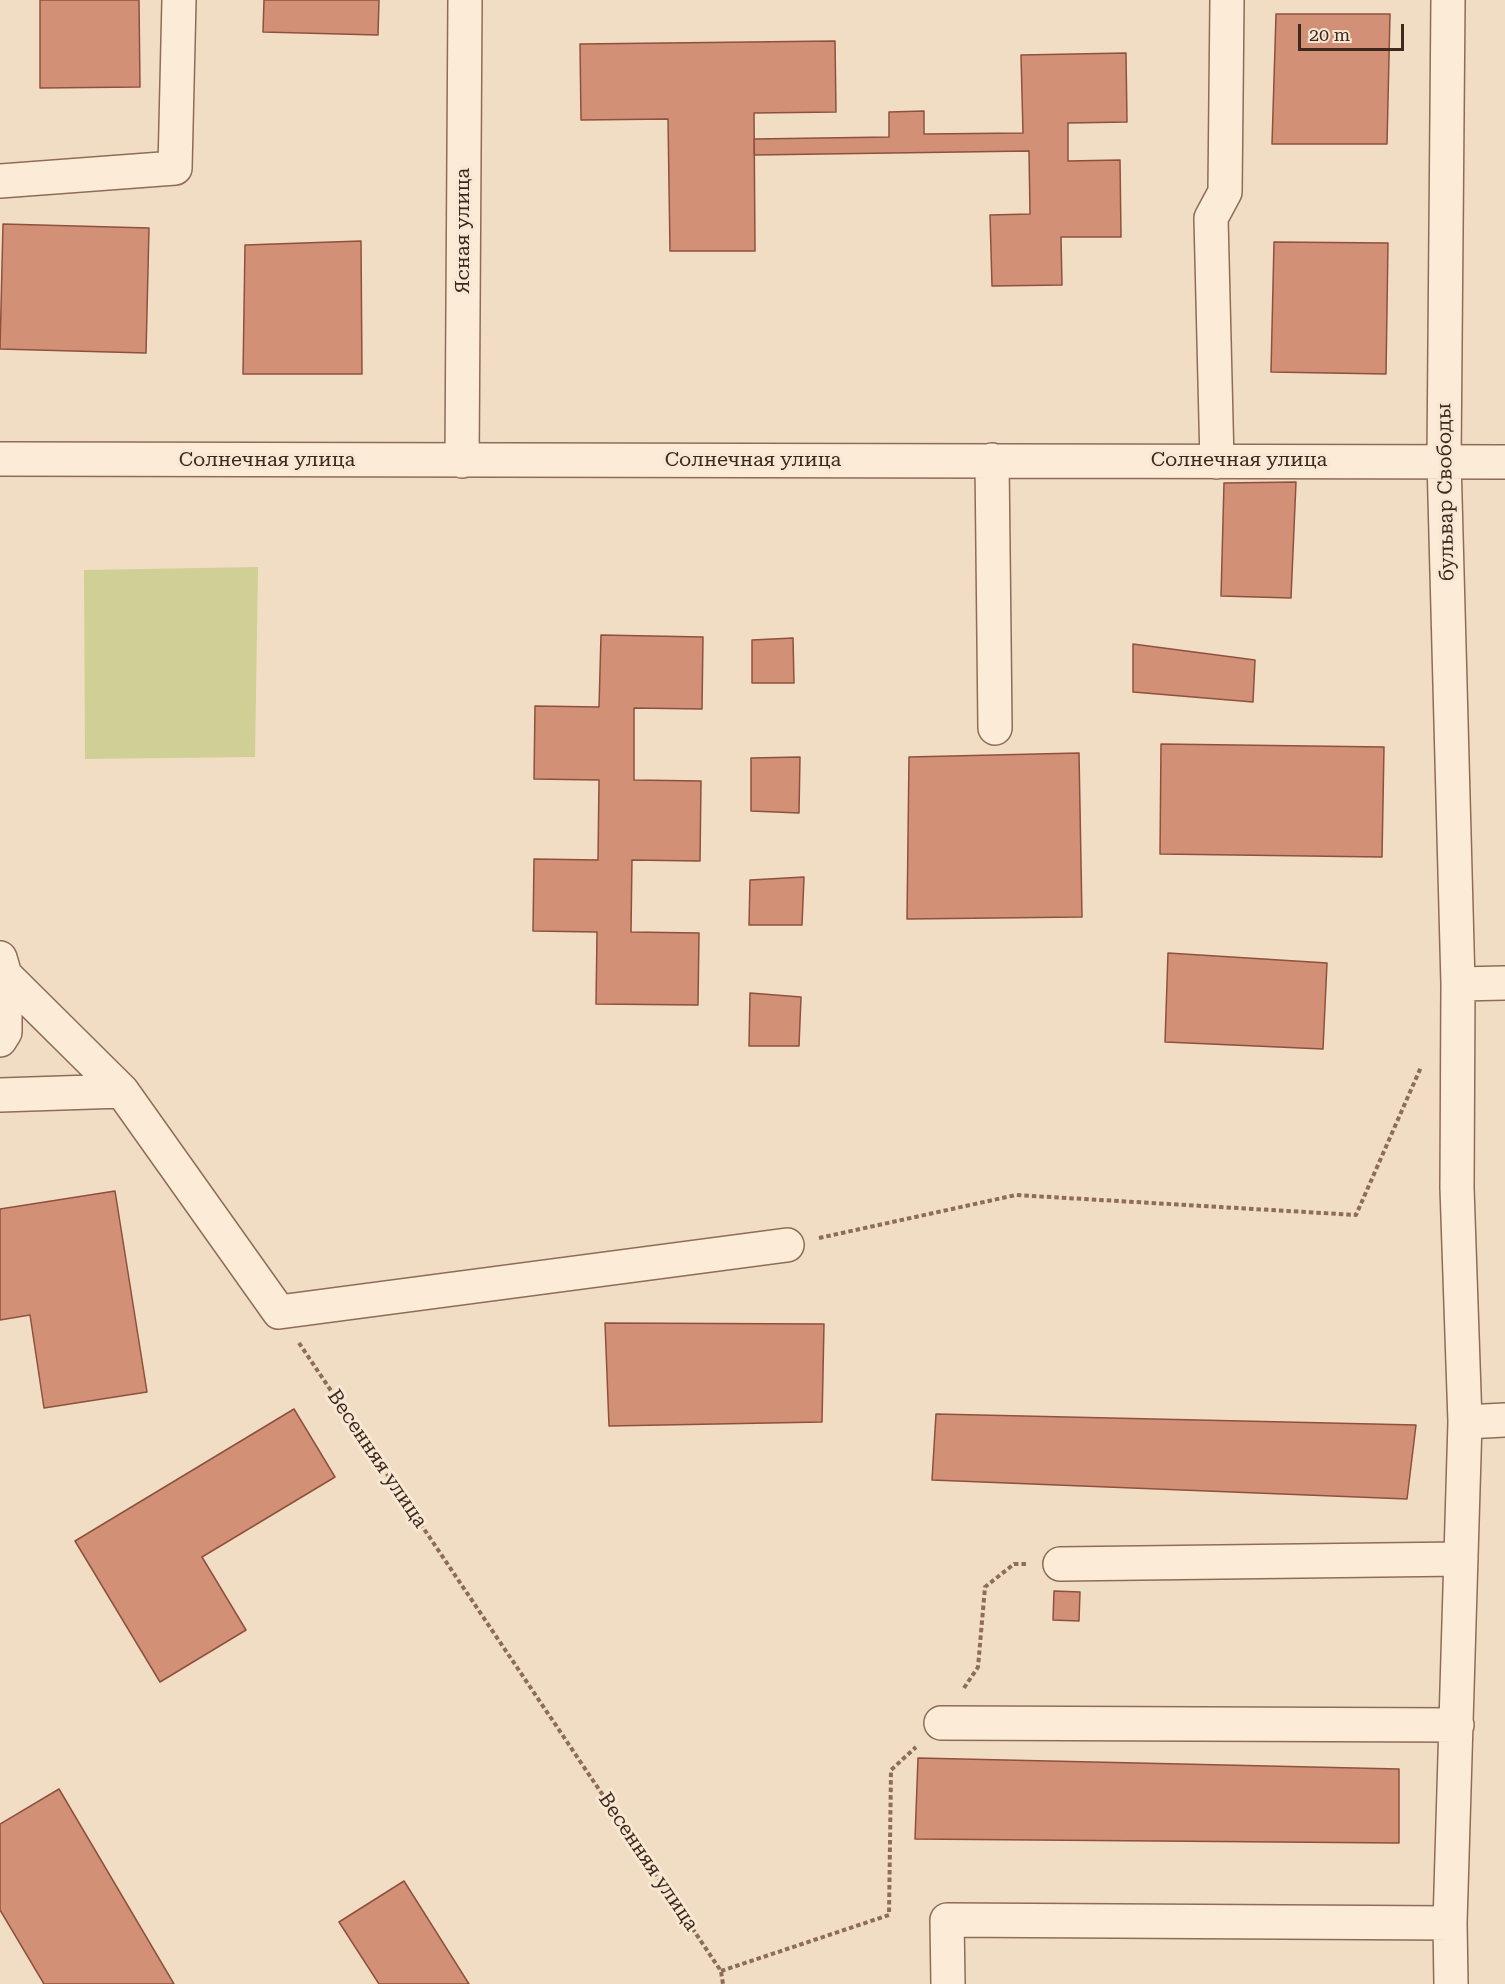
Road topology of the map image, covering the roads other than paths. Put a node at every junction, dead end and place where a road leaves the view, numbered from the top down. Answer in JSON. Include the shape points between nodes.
{"nodes":[{"id":1,"x":179,"y":0,"type":"edge"},
{"id":2,"x":465,"y":0,"type":"edge"},
{"id":3,"x":1227,"y":0,"type":"edge"},
{"id":4,"x":1448,"y":0,"type":"edge"},
{"id":5,"x":0,"y":181,"type":"edge"},
{"id":6,"x":0,"y":459,"type":"edge"},
{"id":7,"x":992,"y":460,"type":"junction"},
{"id":8,"x":1444,"y":460,"type":"junction"},
{"id":9,"x":462,"y":461,"type":"junction"},
{"id":10,"x":1217,"y":462,"type":"junction"},
{"id":11,"x":1505,"y":462,"type":"edge"},
{"id":12,"x":995,"y":728,"type":"dead end"},
{"id":13,"x":3,"y":966,"type":"edge"},
{"id":14,"x":1505,"y":983,"type":"edge"},
{"id":15,"x":1458,"y":984,"type":"junction"},
{"id":16,"x":0,"y":1040,"type":"edge"},
{"id":17,"x":122,"y":1092,"type":"junction"},
{"id":18,"x":0,"y":1095,"type":"edge"},
{"id":19,"x":788,"y":1245,"type":"road end"},
{"id":20,"x":1505,"y":1420,"type":"edge"},
{"id":21,"x":1465,"y":1422,"type":"junction"},
{"id":22,"x":1461,"y":1559,"type":"junction"},
{"id":23,"x":1060,"y":1564,"type":"road end"},
{"id":24,"x":941,"y":1723,"type":"road end"},
{"id":25,"x":1457,"y":1725,"type":"junction"},
{"id":26,"x":1450,"y":1923,"type":"junction"},
{"id":27,"x":948,"y":1984,"type":"edge"},
{"id":28,"x":1451,"y":1984,"type":"edge"}],
"edges":[{"from":1,"to":5,"type":"street","via":[[175,168]]},
{"from":2,"to":9,"type":"street","name":"Ясная улица"},
{"from":3,"to":10,"type":"street","via":[[1225,192],[1211,218]]},
{"from":4,"to":8,"type":"street","name":"бульвар Свободы"},
{"from":6,"to":9,"type":"street","name":"Солнечная улица"},
{"from":7,"to":9,"type":"street","name":"Солнечная улица"},
{"from":7,"to":10,"type":"street","name":"Солнечная улица"},
{"from":7,"to":12,"type":"street"},
{"from":8,"to":10,"type":"street","name":"Солнечная улица"},
{"from":8,"to":11,"type":"street","name":"Солнечная улица"},
{"from":8,"to":15,"type":"street","name":"бульвар Свободы"},
{"from":13,"to":16,"type":"street","via":[[5,1032]]},
{"from":13,"to":17,"type":"street"},
{"from":14,"to":15,"type":"street"},
{"from":15,"to":21,"type":"street","name":"бульвар Свободы","via":[[1457,1188]]},
{"from":17,"to":18,"type":"street"},
{"from":17,"to":19,"type":"street","via":[[279,1312]]},
{"from":20,"to":21,"type":"street"},
{"from":21,"to":22,"type":"street","name":"бульвар Свободы"},
{"from":22,"to":23,"type":"street"},
{"from":22,"to":25,"type":"street","name":"бульвар Свободы"},
{"from":24,"to":25,"type":"street"},
{"from":25,"to":26,"type":"street","name":"бульвар Свободы"},
{"from":26,"to":27,"type":"street","via":[[947,1920]]},
{"from":26,"to":28,"type":"street","name":"бульвар Свободы"}]}
